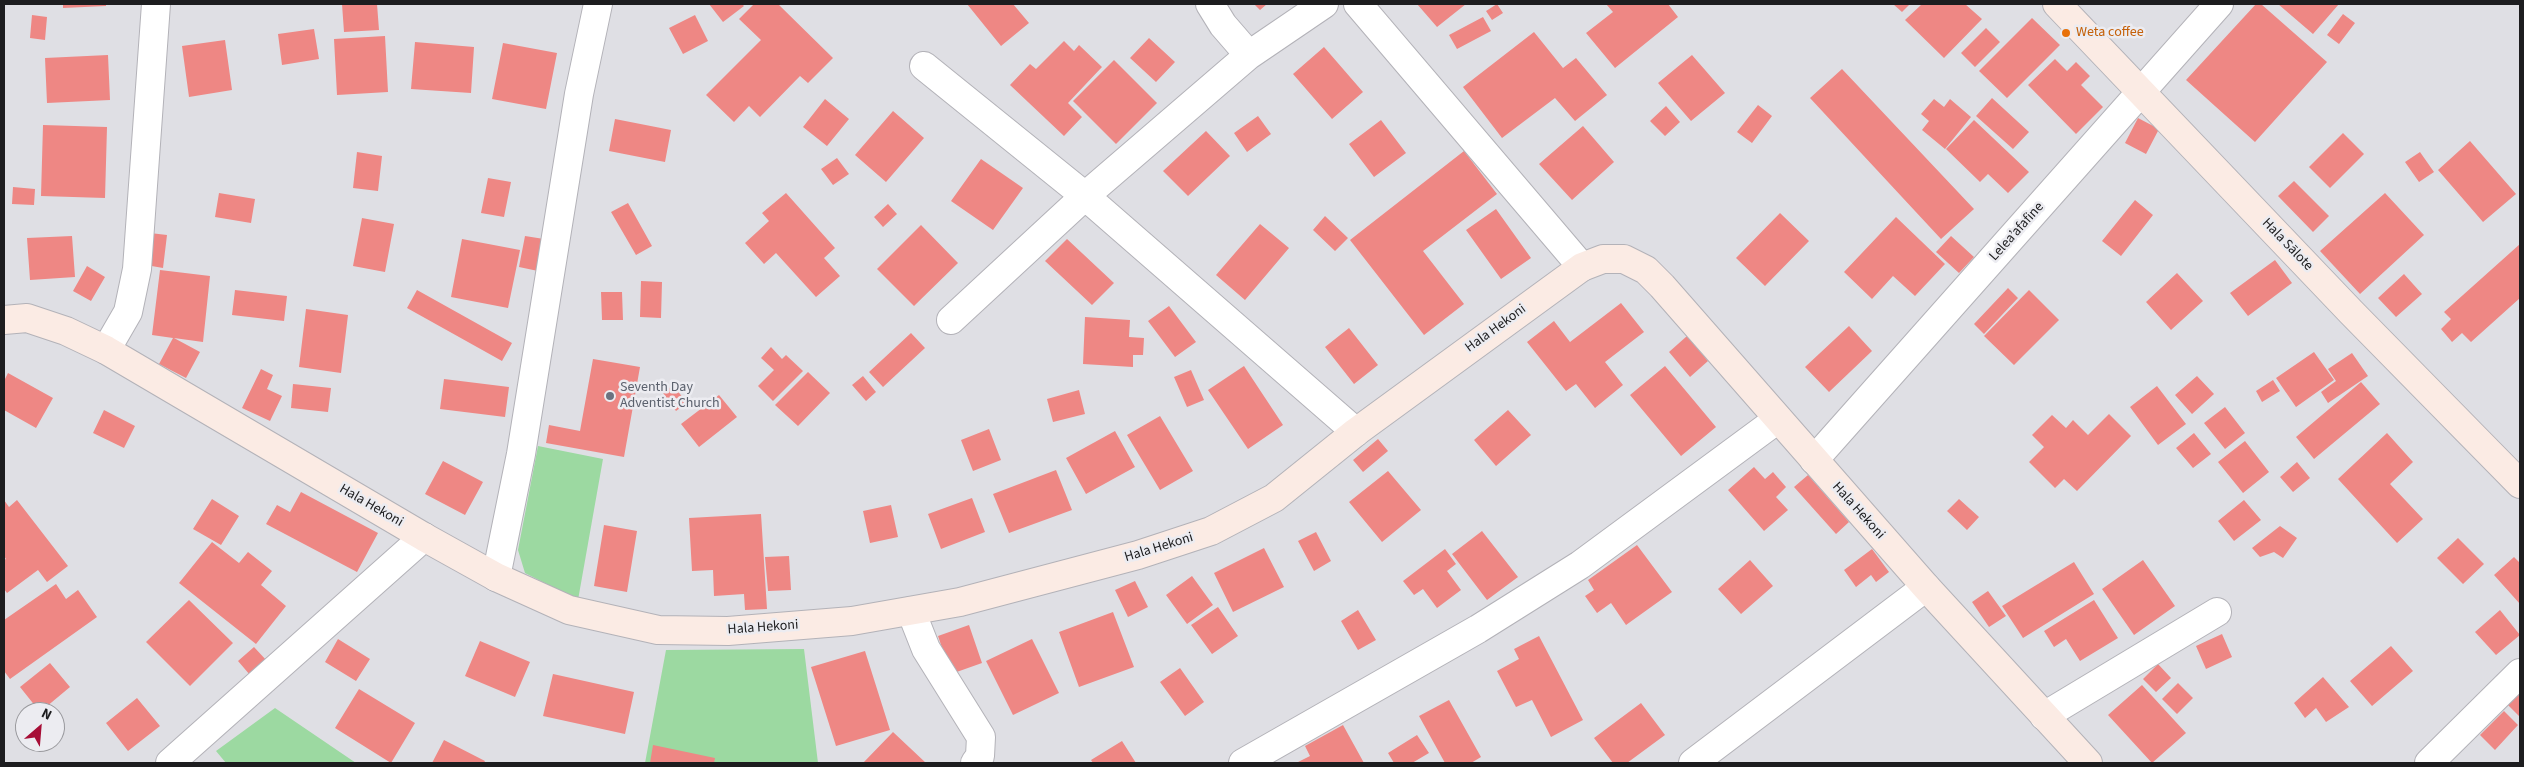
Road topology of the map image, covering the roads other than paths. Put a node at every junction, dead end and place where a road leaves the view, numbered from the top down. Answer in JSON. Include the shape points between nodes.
{"nodes":[{"id":1,"x":156,"y":4,"type":"edge"},
{"id":2,"x":598,"y":4,"type":"edge"},
{"id":3,"x":1210,"y":4,"type":"edge"},
{"id":4,"x":1324,"y":4,"type":"edge"},
{"id":5,"x":1358,"y":4,"type":"edge"},
{"id":6,"x":2057,"y":4,"type":"edge"},
{"id":7,"x":2219,"y":4,"type":"edge"},
{"id":8,"x":1249,"y":55,"type":"junction"},
{"id":9,"x":924,"y":66,"type":"dead end"},
{"id":10,"x":2141,"y":92,"type":"junction"},
{"id":11,"x":1085,"y":196,"type":"junction"},
{"id":12,"x":1582,"y":267,"type":"junction"},
{"id":13,"x":4,"y":320,"type":"edge"},
{"id":14,"x":951,"y":320,"type":"dead end"},
{"id":15,"x":106,"y":350,"type":"junction"},
{"id":16,"x":1778,"y":419,"type":"junction"},
{"id":17,"x":1356,"y":432,"type":"junction"},
{"id":18,"x":1814,"y":460,"type":"junction"},
{"id":19,"x":2520,"y":484,"type":"edge"},
{"id":20,"x":424,"y":537,"type":"junction"},
{"id":21,"x":496,"y":577,"type":"junction"},
{"id":22,"x":1926,"y":587,"type":"junction"},
{"id":23,"x":911,"y":611,"type":"junction"},
{"id":24,"x":2217,"y":612,"type":"dead end"},
{"id":25,"x":2520,"y":673,"type":"edge"},
{"id":26,"x":2044,"y":716,"type":"junction"},
{"id":27,"x":170,"y":763,"type":"edge"},
{"id":28,"x":975,"y":763,"type":"edge"},
{"id":29,"x":1243,"y":763,"type":"edge"},
{"id":30,"x":1693,"y":763,"type":"edge"},
{"id":31,"x":2088,"y":763,"type":"edge"},
{"id":32,"x":2429,"y":763,"type":"edge"}],
"edges":[{"from":1,"to":15,"type":"street","via":[[137,269],[128,312]]},
{"from":2,"to":21,"type":"street","via":[[580,94],[521,454]]},
{"from":3,"to":8,"type":"street"},
{"from":4,"to":8,"type":"street"},
{"from":5,"to":12,"type":"street"},
{"from":6,"to":10,"type":"street","name":"Hala Sālote"},
{"from":7,"to":10,"type":"street","name":"Lelea’afafine"},
{"from":8,"to":11,"type":"street"},
{"from":9,"to":11,"type":"street"},
{"from":10,"to":18,"type":"street","name":"Lelea’afafine"},
{"from":10,"to":19,"type":"street","name":"Hala Sālote"},
{"from":11,"to":14,"type":"street"},
{"from":11,"to":17,"type":"street"},
{"from":12,"to":16,"type":"street","name":"Hala Hekoni","via":[[1602,259],[1624,259],[1646,270]]},
{"from":12,"to":17,"type":"street","name":"Hala Hekoni"},
{"from":13,"to":15,"type":"street","name":"Hala Hekoni","via":[[27,318],[66,331]]},
{"from":15,"to":20,"type":"street","name":"Hala Hekoni"},
{"from":16,"to":18,"type":"street","name":"Hala Hekoni"},
{"from":16,"to":29,"type":"street","via":[[1580,565],[1478,629]]},
{"from":17,"to":23,"type":"street","name":"Hala Hekoni","via":[[1274,498],[1211,531],[1110,562],[960,602]]},
{"from":18,"to":22,"type":"street","name":"Hala Hekoni"},
{"from":20,"to":21,"type":"street","name":"Hala Hekoni"},
{"from":20,"to":27,"type":"street"},
{"from":21,"to":23,"type":"street","name":"Hala Hekoni","via":[[570,610],[658,630],[728,632],[852,622]]},
{"from":22,"to":26,"type":"street","name":"Hala Hekoni"},
{"from":22,"to":30,"type":"street"},
{"from":23,"to":28,"type":"street","via":[[926,649],[981,737],[980,756]]},
{"from":24,"to":26,"type":"street"},
{"from":25,"to":32,"type":"street"},
{"from":26,"to":31,"type":"street","name":"Hala Hekoni"}]}
